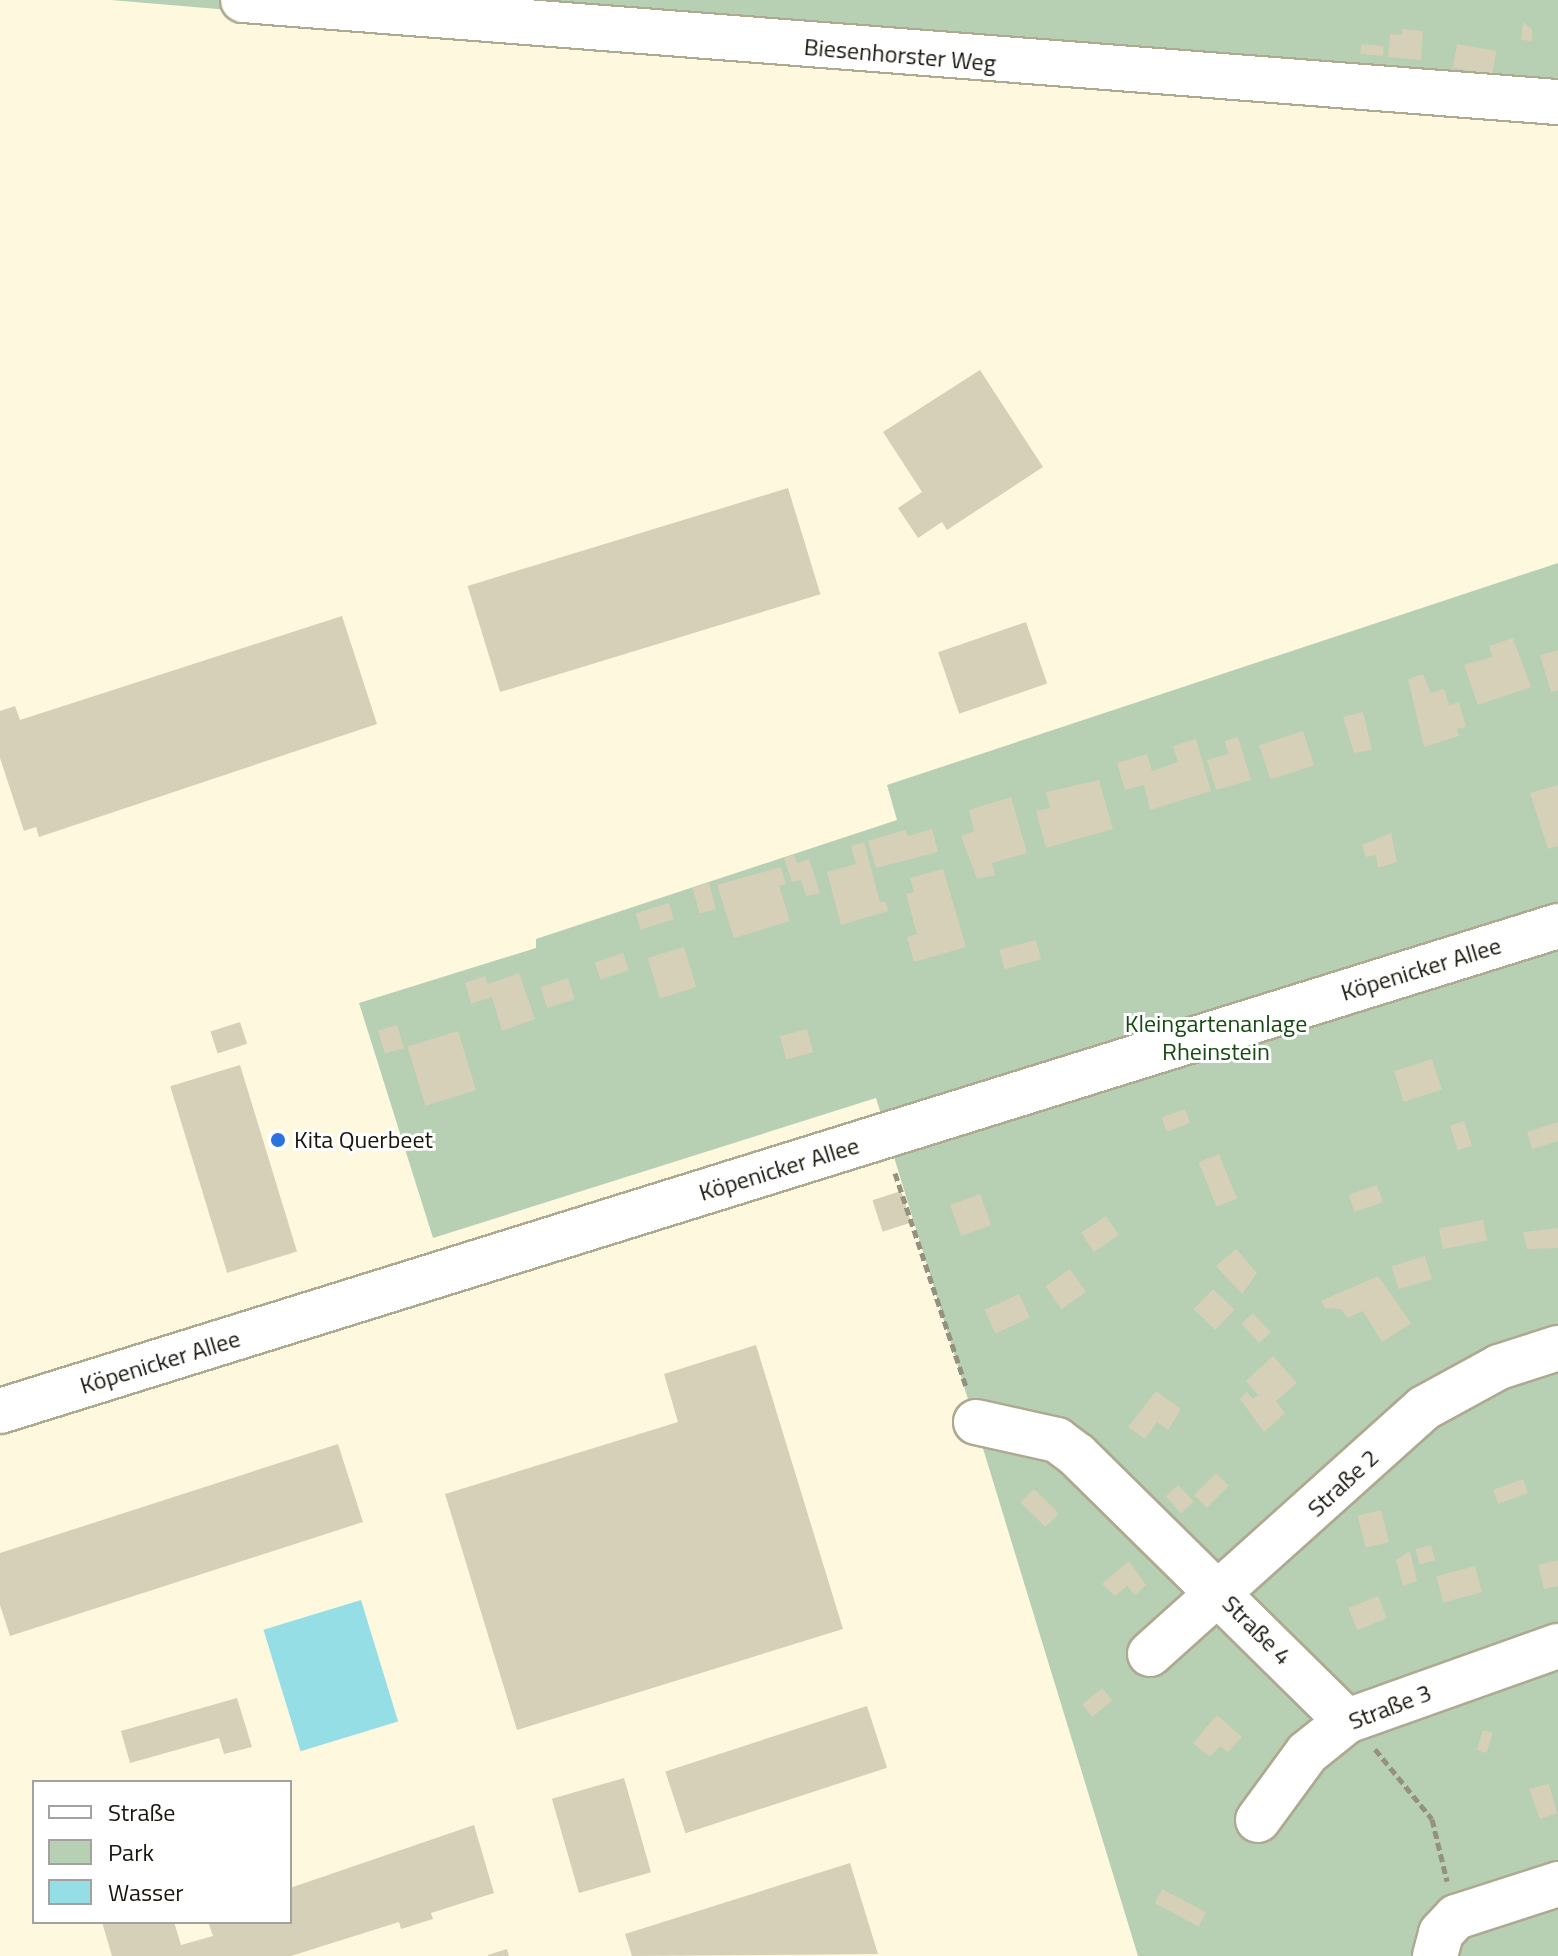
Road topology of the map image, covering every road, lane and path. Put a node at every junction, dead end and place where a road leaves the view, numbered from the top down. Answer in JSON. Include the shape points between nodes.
{"nodes":[{"id":1,"x":243,"y":0,"type":"edge"},
{"id":2,"x":393,"y":6,"type":"edge"},
{"id":3,"x":1558,"y":102,"type":"edge"},
{"id":4,"x":1558,"y":926,"type":"edge"},
{"id":5,"x":856,"y":1145,"type":"junction"},
{"id":6,"x":1558,"y":1348,"type":"edge"},
{"id":7,"x":0,"y":1411,"type":"edge"},
{"id":8,"x":976,"y":1422,"type":"joint"},
{"id":9,"x":1221,"y":1594,"type":"junction"},
{"id":10,"x":1558,"y":1646,"type":"edge"},
{"id":11,"x":1150,"y":1654,"type":"dead end"},
{"id":12,"x":1347,"y":1721,"type":"junction"},
{"id":13,"x":1258,"y":1820,"type":"dead end"},
{"id":14,"x":1558,"y":1884,"type":"edge"},
{"id":15,"x":1456,"y":1917,"type":"junction"},
{"id":16,"x":1435,"y":1956,"type":"edge"}],
"edges":[{"from":1,"to":2,"type":"street","name":"Biesenhorster Weg"},
{"from":2,"to":3,"type":"street","name":"Biesenhorster Weg"},
{"from":4,"to":5,"type":"street","name":"Köpenicker Allee"},
{"from":5,"to":7,"type":"street","name":"Köpenicker Allee"},
{"from":5,"to":8,"type":"path","via":[[903,1185]]},
{"from":6,"to":9,"type":"street","name":"Straße 2","via":[[1499,1367],[1424,1408]]},
{"from":8,"to":9,"type":"street","name":"Straße 4","via":[[1057,1440]]},
{"from":9,"to":11,"type":"street","name":"Straße 2"},
{"from":9,"to":12,"type":"street","name":"Straße 4"},
{"from":10,"to":12,"type":"street","name":"Straße 3"},
{"from":12,"to":13,"type":"street","name":"Straße 3","via":[[1307,1753]]},
{"from":12,"to":15,"type":"path","via":[[1403,1778],[1432,1819]]},
{"from":14,"to":15,"type":"street"},
{"from":15,"to":16,"type":"street","via":[[1441,1933]]}]}
